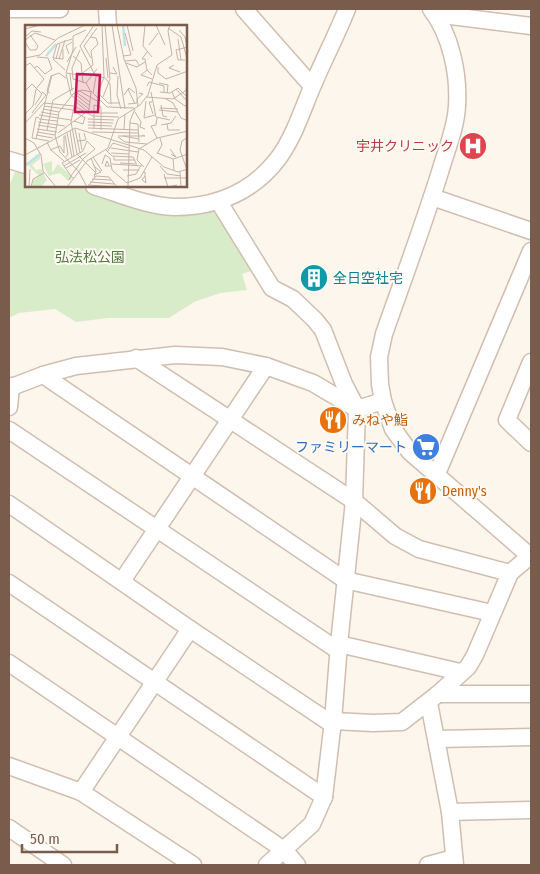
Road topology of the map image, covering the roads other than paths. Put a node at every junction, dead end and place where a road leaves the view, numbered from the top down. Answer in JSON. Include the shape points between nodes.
{"nodes":[{"id":1,"x":9,"y":9,"type":"edge"},
{"id":2,"x":60,"y":9,"type":"edge"},
{"id":3,"x":107,"y":9,"type":"edge"},
{"id":4,"x":244,"y":9,"type":"edge"},
{"id":5,"x":347,"y":9,"type":"edge"},
{"id":6,"x":433,"y":11,"type":"edge"},
{"id":7,"x":108,"y":25,"type":"edge"},
{"id":8,"x":531,"y":26,"type":"edge"},
{"id":9,"x":312,"y":86,"type":"junction"},
{"id":10,"x":100,"y":188,"type":"edge"},
{"id":11,"x":144,"y":188,"type":"edge"},
{"id":12,"x":432,"y":196,"type":"junction"},
{"id":13,"x":220,"y":202,"type":"junction"},
{"id":14,"x":150,"y":204,"type":"junction"},
{"id":15,"x":531,"y":231,"type":"edge"},
{"id":16,"x":531,"y":251,"type":"edge"},
{"id":17,"x":136,"y":358,"type":"junction"},
{"id":18,"x":531,"y":362,"type":"edge"},
{"id":19,"x":266,"y":366,"type":"junction"},
{"id":20,"x":44,"y":375,"type":"junction"},
{"id":21,"x":10,"y":387,"type":"edge"},
{"id":22,"x":383,"y":401,"type":"junction"},
{"id":23,"x":9,"y":407,"type":"edge"},
{"id":24,"x":357,"y":409,"type":"junction"},
{"id":25,"x":231,"y":419,"type":"junction"},
{"id":26,"x":9,"y":430,"type":"edge"},
{"id":27,"x":531,"y":443,"type":"edge"},
{"id":28,"x":193,"y":475,"type":"junction"},
{"id":29,"x":436,"y":476,"type":"junction"},
{"id":30,"x":354,"y":502,"type":"junction"},
{"id":31,"x":9,"y":504,"type":"edge"},
{"id":32,"x":157,"y":528,"type":"junction"},
{"id":33,"x":531,"y":557,"type":"edge"},
{"id":34,"x":510,"y":573,"type":"junction"},
{"id":35,"x":345,"y":580,"type":"junction"},
{"id":36,"x":122,"y":581,"type":"junction"},
{"id":37,"x":9,"y":584,"type":"edge"},
{"id":38,"x":492,"y":613,"type":"junction"},
{"id":39,"x":190,"y":629,"type":"junction"},
{"id":40,"x":339,"y":647,"type":"junction"},
{"id":41,"x":9,"y":662,"type":"edge"},
{"id":42,"x":460,"y":672,"type":"junction"},
{"id":43,"x":154,"y":683,"type":"junction"},
{"id":44,"x":531,"y":694,"type":"edge"},
{"id":45,"x":434,"y":699,"type":"junction"},
{"id":46,"x":332,"y":722,"type":"junction"},
{"id":47,"x":118,"y":737,"type":"junction"},
{"id":48,"x":531,"y":737,"type":"edge"},
{"id":49,"x":437,"y":739,"type":"junction"},
{"id":50,"x":9,"y":766,"type":"edge"},
{"id":51,"x":81,"y":792,"type":"junction"},
{"id":52,"x":324,"y":797,"type":"junction"},
{"id":53,"x":531,"y":810,"type":"edge"},
{"id":54,"x":450,"y":812,"type":"junction"},
{"id":55,"x":9,"y":828,"type":"edge"},
{"id":56,"x":284,"y":850,"type":"junction"},
{"id":57,"x":454,"y":861,"type":"edge"},
{"id":58,"x":63,"y":865,"type":"edge"},
{"id":59,"x":193,"y":865,"type":"edge"},
{"id":60,"x":267,"y":865,"type":"edge"},
{"id":61,"x":297,"y":865,"type":"edge"},
{"id":62,"x":428,"y":865,"type":"edge"}],
"edges":[{"from":1,"to":2,"type":"street"},
{"from":3,"to":7,"type":"street"},
{"from":4,"to":9,"type":"street"},
{"from":5,"to":9,"type":"street"},
{"from":6,"to":8,"type":"street"},
{"from":6,"to":12,"type":"street","via":[[453,59],[457,108]]},
{"from":9,"to":13,"type":"street","via":[[278,159],[258,181]]},
{"from":10,"to":14,"type":"street"},
{"from":11,"to":14,"type":"street"},
{"from":12,"to":15,"type":"street"},
{"from":12,"to":22,"type":"street","via":[[379,357]]},
{"from":13,"to":14,"type":"street","via":[[173,207]]},
{"from":13,"to":24,"type":"street","via":[[272,288],[293,299],[323,330]]},
{"from":16,"to":29,"type":"street"},
{"from":17,"to":19,"type":"street","via":[[175,354],[222,357]]},
{"from":17,"to":20,"type":"street","via":[[76,366]]},
{"from":17,"to":25,"type":"street"},
{"from":18,"to":27,"type":"street","via":[[506,420]]},
{"from":19,"to":24,"type":"street","via":[[313,383]]},
{"from":19,"to":25,"type":"street"},
{"from":20,"to":21,"type":"street"},
{"from":20,"to":28,"type":"street"},
{"from":21,"to":23,"type":"street"},
{"from":22,"to":24,"type":"street"},
{"from":22,"to":29,"type":"street","via":[[393,429],[410,452]]},
{"from":24,"to":30,"type":"street"},
{"from":25,"to":28,"type":"street"},
{"from":25,"to":30,"type":"street"},
{"from":26,"to":32,"type":"street"},
{"from":28,"to":32,"type":"street"},
{"from":28,"to":35,"type":"street"},
{"from":29,"to":33,"type":"street"},
{"from":30,"to":34,"type":"street","via":[[395,536],[419,549]]},
{"from":30,"to":35,"type":"street"},
{"from":31,"to":36,"type":"street"},
{"from":32,"to":36,"type":"street"},
{"from":32,"to":40,"type":"street"},
{"from":33,"to":34,"type":"street"},
{"from":34,"to":38,"type":"street"},
{"from":35,"to":38,"type":"street"},
{"from":35,"to":40,"type":"street"},
{"from":36,"to":39,"type":"street"},
{"from":37,"to":43,"type":"street"},
{"from":38,"to":42,"type":"street","via":[[475,655],[468,667]]},
{"from":39,"to":43,"type":"street"},
{"from":39,"to":46,"type":"street"},
{"from":40,"to":42,"type":"street"},
{"from":40,"to":46,"type":"street"},
{"from":41,"to":47,"type":"street"},
{"from":42,"to":45,"type":"street"},
{"from":43,"to":47,"type":"street"},
{"from":43,"to":52,"type":"street"},
{"from":44,"to":45,"type":"street"},
{"from":45,"to":46,"type":"street","via":[[402,722]]},
{"from":45,"to":49,"type":"street"},
{"from":46,"to":52,"type":"street"},
{"from":47,"to":51,"type":"street"},
{"from":47,"to":56,"type":"street"},
{"from":48,"to":49,"type":"street"},
{"from":49,"to":54,"type":"street"},
{"from":50,"to":51,"type":"street"},
{"from":51,"to":59,"type":"street"},
{"from":52,"to":56,"type":"street","via":[[312,824]]},
{"from":53,"to":54,"type":"street"},
{"from":54,"to":57,"type":"street"},
{"from":55,"to":58,"type":"street"},
{"from":56,"to":60,"type":"street"},
{"from":56,"to":61,"type":"street"},
{"from":57,"to":62,"type":"street"}]}
